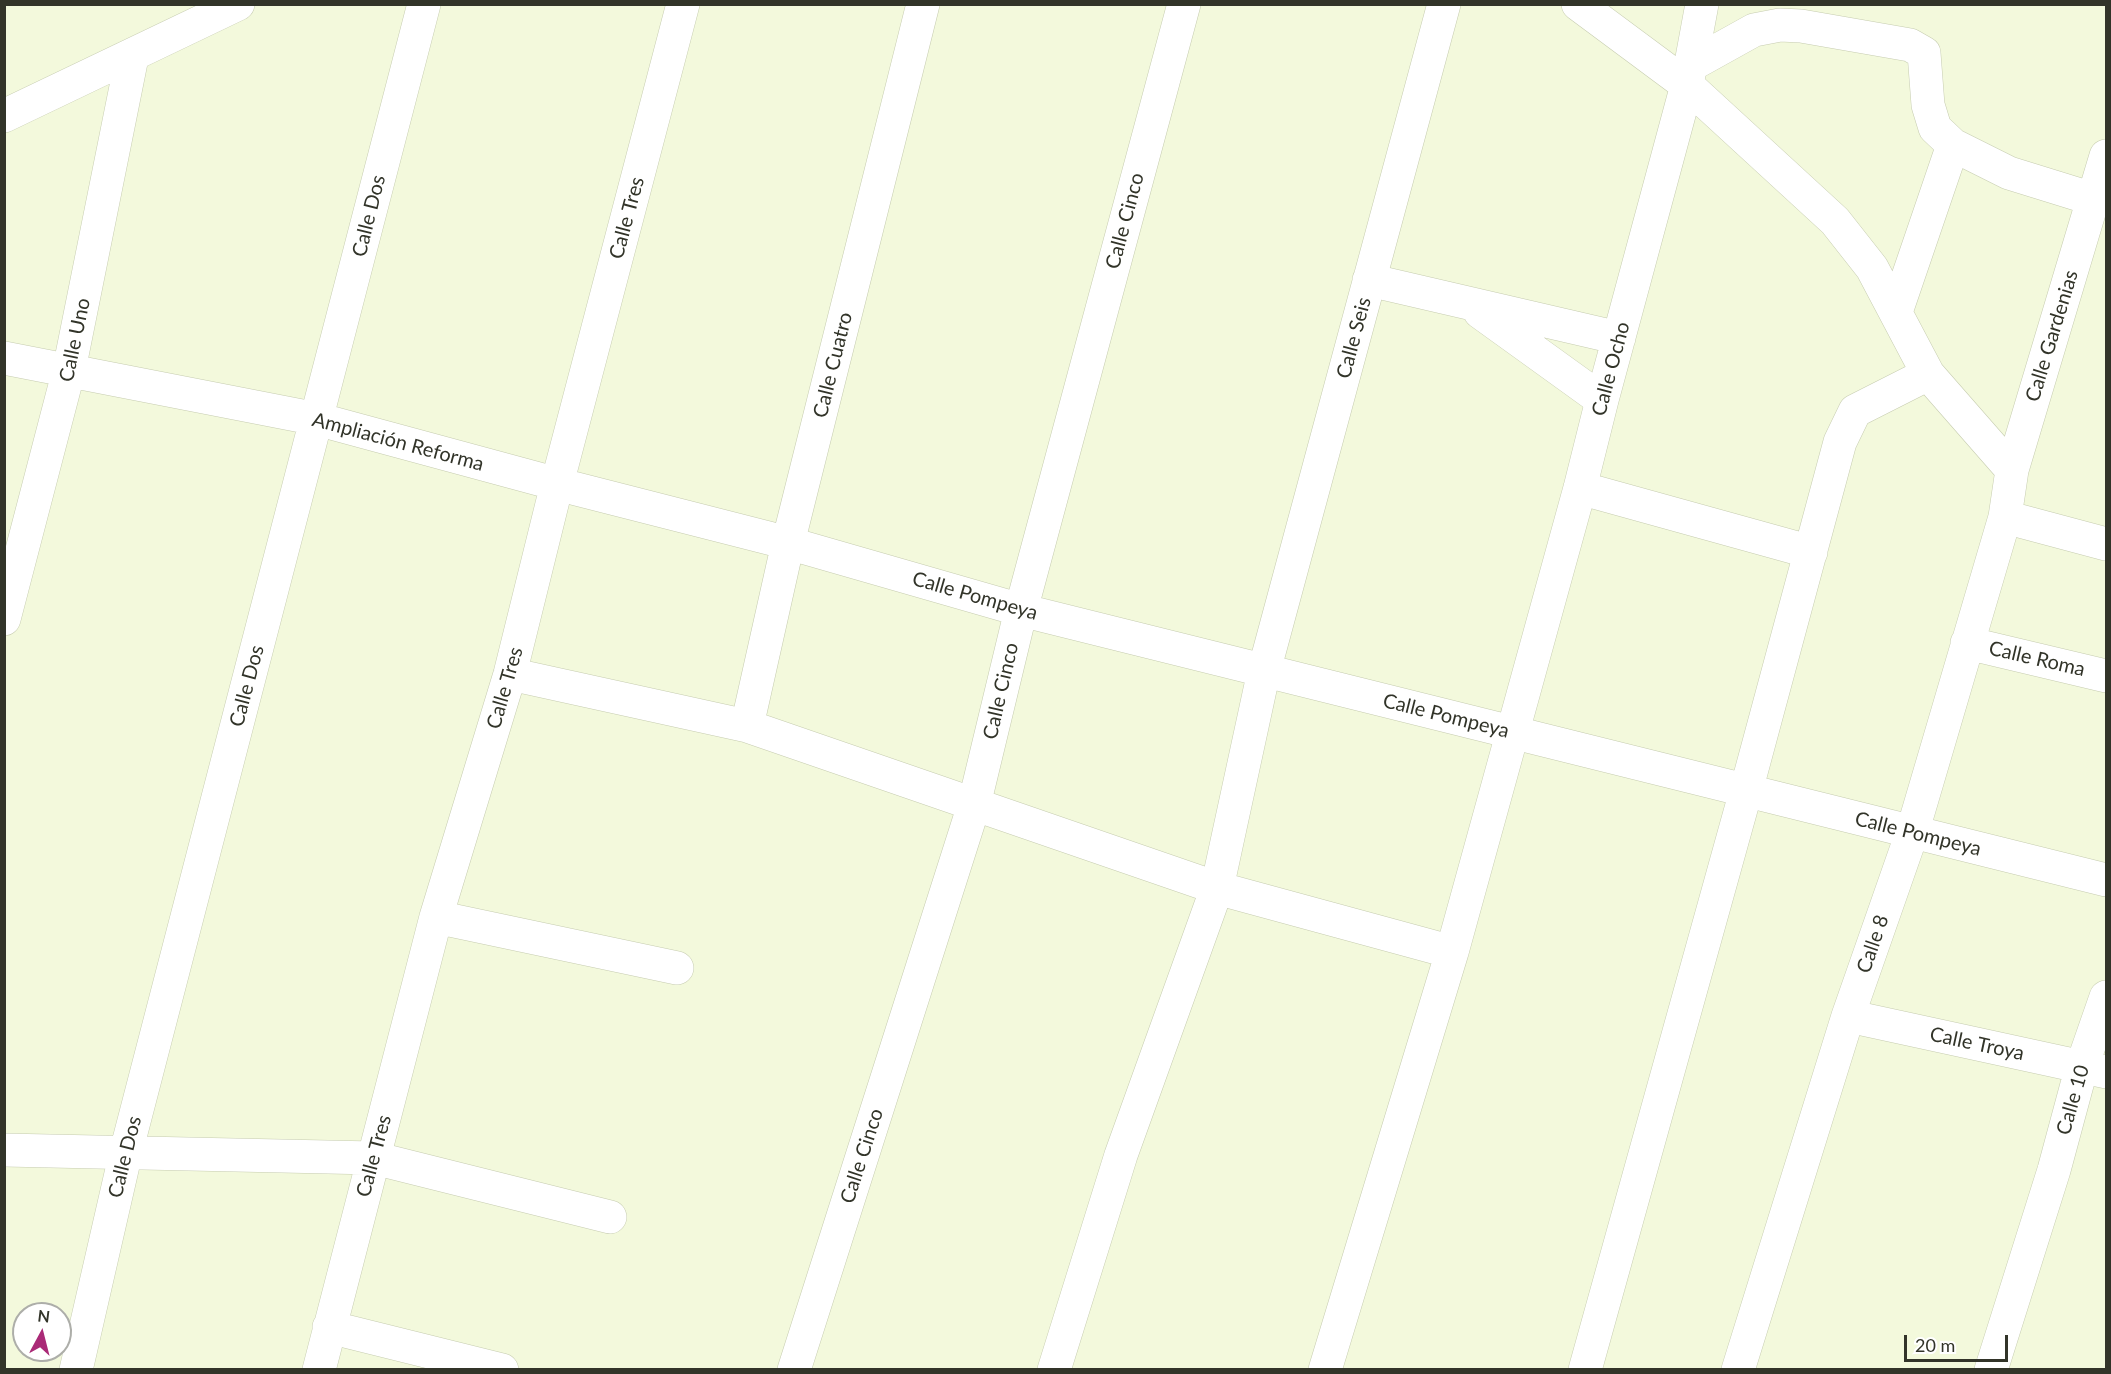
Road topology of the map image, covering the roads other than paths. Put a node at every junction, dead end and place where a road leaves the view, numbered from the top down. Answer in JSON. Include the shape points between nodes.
{"nodes":[{"id":1,"x":238,"y":4,"type":"edge"},
{"id":2,"x":424,"y":4,"type":"edge"},
{"id":3,"x":683,"y":4,"type":"edge"},
{"id":4,"x":923,"y":4,"type":"edge"},
{"id":5,"x":1184,"y":4,"type":"edge"},
{"id":6,"x":1444,"y":4,"type":"edge"},
{"id":7,"x":1578,"y":4,"type":"edge"},
{"id":8,"x":1702,"y":4,"type":"edge"},
{"id":9,"x":132,"y":57,"type":"junction"},
{"id":10,"x":1689,"y":75,"type":"junction"},
{"id":11,"x":4,"y":116,"type":"edge"},
{"id":12,"x":1953,"y":145,"type":"junction"},
{"id":13,"x":2106,"y":156,"type":"edge"},
{"id":14,"x":2093,"y":199,"type":"junction"},
{"id":15,"x":1369,"y":280,"type":"junction"},
{"id":16,"x":1468,"y":304,"type":"junction"},
{"id":17,"x":1896,"y":312,"type":"junction"},
{"id":18,"x":1619,"y":338,"type":"junction"},
{"id":19,"x":4,"y":358,"type":"edge"},
{"id":20,"x":69,"y":370,"type":"junction"},
{"id":21,"x":1928,"y":374,"type":"junction"},
{"id":22,"x":1602,"y":400,"type":"junction"},
{"id":23,"x":316,"y":419,"type":"junction"},
{"id":24,"x":2012,"y":470,"type":"junction"},
{"id":25,"x":557,"y":484,"type":"junction"},
{"id":26,"x":1580,"y":488,"type":"junction"},
{"id":27,"x":2005,"y":517,"type":"junction"},
{"id":28,"x":788,"y":543,"type":"junction"},
{"id":29,"x":2106,"y":544,"type":"edge"},
{"id":30,"x":1811,"y":552,"type":"junction"},
{"id":31,"x":1021,"y":610,"type":"junction"},
{"id":32,"x":4,"y":619,"type":"edge"},
{"id":33,"x":1967,"y":643,"type":"junction"},
{"id":34,"x":1264,"y":670,"type":"junction"},
{"id":35,"x":510,"y":674,"type":"junction"},
{"id":36,"x":2106,"y":676,"type":"edge"},
{"id":37,"x":747,"y":726,"type":"junction"},
{"id":38,"x":1512,"y":733,"type":"junction"},
{"id":39,"x":1746,"y":791,"type":"junction"},
{"id":40,"x":974,"y":805,"type":"junction"},
{"id":41,"x":1912,"y":833,"type":"junction"},
{"id":42,"x":2106,"y":880,"type":"edge"},
{"id":43,"x":1217,"y":888,"type":"junction"},
{"id":44,"x":436,"y":918,"type":"junction"},
{"id":45,"x":1452,"y":952,"type":"junction"},
{"id":46,"x":677,"y":968,"type":"dead end"},
{"id":47,"x":2106,"y":997,"type":"edge"},
{"id":48,"x":1848,"y":1016,"type":"junction"},
{"id":49,"x":2094,"y":1069,"type":"edge"},
{"id":50,"x":4,"y":1150,"type":"edge"},
{"id":51,"x":126,"y":1152,"type":"junction"},
{"id":52,"x":374,"y":1158,"type":"junction"},
{"id":53,"x":610,"y":1217,"type":"dead end"},
{"id":54,"x":329,"y":1328,"type":"junction"},
{"id":55,"x":76,"y":1370,"type":"edge"},
{"id":56,"x":319,"y":1370,"type":"edge"},
{"id":57,"x":501,"y":1370,"type":"edge"},
{"id":58,"x":794,"y":1370,"type":"edge"},
{"id":59,"x":1054,"y":1370,"type":"edge"},
{"id":60,"x":1325,"y":1370,"type":"edge"},
{"id":61,"x":1585,"y":1370,"type":"edge"},
{"id":62,"x":1738,"y":1370,"type":"edge"},
{"id":63,"x":1991,"y":1370,"type":"edge"}],
"edges":[{"from":1,"to":9,"type":"street"},
{"from":2,"to":23,"type":"street","name":"Calle Dos"},
{"from":3,"to":25,"type":"street","name":"Calle Tres"},
{"from":4,"to":28,"type":"street","name":"Calle Cuatro"},
{"from":5,"to":31,"type":"street","name":"Calle Cinco"},
{"from":6,"to":15,"type":"street","name":"Calle Seis"},
{"from":7,"to":10,"type":"street"},
{"from":8,"to":10,"type":"street","name":"Calle Ocho"},
{"from":9,"to":11,"type":"street"},
{"from":9,"to":20,"type":"street","name":"Calle Uno"},
{"from":10,"to":12,"type":"street","via":[[1754,30],[1780,25],[1910,45],[1924,53],[1928,105],[1935,128]]},
{"from":10,"to":17,"type":"street","via":[[1835,221],[1872,268]]},
{"from":10,"to":18,"type":"street","name":"Calle Ocho"},
{"from":12,"to":14,"type":"street","via":[[2009,173]]},
{"from":12,"to":17,"type":"street"},
{"from":13,"to":14,"type":"street","name":"Calle Gardenias"},
{"from":14,"to":24,"type":"street","name":"Calle Gardenias"},
{"from":15,"to":16,"type":"street"},
{"from":15,"to":34,"type":"street","name":"Calle Seis"},
{"from":16,"to":18,"type":"street"},
{"from":16,"to":22,"type":"street"},
{"from":17,"to":21,"type":"street"},
{"from":18,"to":22,"type":"street","name":"Calle Ocho"},
{"from":19,"to":20,"type":"street","name":"Ampliación Reforma"},
{"from":20,"to":23,"type":"street","name":"Ampliación Reforma"},
{"from":20,"to":32,"type":"street","name":"Calle Uno"},
{"from":21,"to":24,"type":"street"},
{"from":21,"to":30,"type":"street","via":[[1855,411],[1840,442]]},
{"from":22,"to":26,"type":"street","name":"Calle Ocho"},
{"from":23,"to":25,"type":"street","name":"Ampliación Reforma"},
{"from":23,"to":51,"type":"street","name":"Calle Dos"},
{"from":24,"to":27,"type":"street","name":"Calle Gardenias"},
{"from":25,"to":28,"type":"street","name":"Ampliación Reforma"},
{"from":25,"to":35,"type":"street","name":"Calle Tres"},
{"from":26,"to":30,"type":"street"},
{"from":26,"to":38,"type":"street","name":"Calle Ocho"},
{"from":27,"to":29,"type":"street"},
{"from":27,"to":33,"type":"street","name":"Calle 8"},
{"from":28,"to":31,"type":"street","name":"Calle Pompeya"},
{"from":28,"to":37,"type":"street","name":"Calle Cuatro"},
{"from":30,"to":39,"type":"street"},
{"from":31,"to":34,"type":"street","name":"Calle Pompeya"},
{"from":31,"to":40,"type":"street","name":"Calle Cinco"},
{"from":33,"to":36,"type":"street","name":"Calle Roma"},
{"from":33,"to":41,"type":"street","name":"Calle 8"},
{"from":34,"to":38,"type":"street","name":"Calle Pompeya"},
{"from":34,"to":43,"type":"street","name":"Calle Seis"},
{"from":35,"to":37,"type":"street"},
{"from":35,"to":44,"type":"street","name":"Calle Tres"},
{"from":37,"to":40,"type":"street"},
{"from":38,"to":39,"type":"street","name":"Calle Pompeya"},
{"from":38,"to":45,"type":"street","name":"Calle Ocho"},
{"from":39,"to":41,"type":"street","name":"Calle Pompeya"},
{"from":39,"to":61,"type":"street"},
{"from":40,"to":43,"type":"street"},
{"from":40,"to":58,"type":"street","name":"Calle Cinco"},
{"from":41,"to":42,"type":"street","name":"Calle Pompeya"},
{"from":41,"to":48,"type":"street","name":"Calle 8"},
{"from":43,"to":45,"type":"street"},
{"from":43,"to":59,"type":"street","name":"Calle Seis","via":[[1121,1155]]},
{"from":44,"to":46,"type":"street"},
{"from":44,"to":52,"type":"street","name":"Calle Tres"},
{"from":45,"to":60,"type":"street","name":"Calle Ocho"},
{"from":47,"to":49,"type":"street","name":"Calle 10"},
{"from":48,"to":49,"type":"street","name":"Calle Troya"},
{"from":48,"to":62,"type":"street","name":"Calle 8"},
{"from":49,"to":63,"type":"street","name":"Calle 10","via":[[2054,1170]]},
{"from":50,"to":51,"type":"street"},
{"from":51,"to":52,"type":"street"},
{"from":51,"to":55,"type":"street","name":"Calle Dos"},
{"from":52,"to":53,"type":"street"},
{"from":52,"to":54,"type":"street","name":"Calle Tres"},
{"from":54,"to":56,"type":"street","name":"Calle Tres"},
{"from":54,"to":57,"type":"street"}]}
